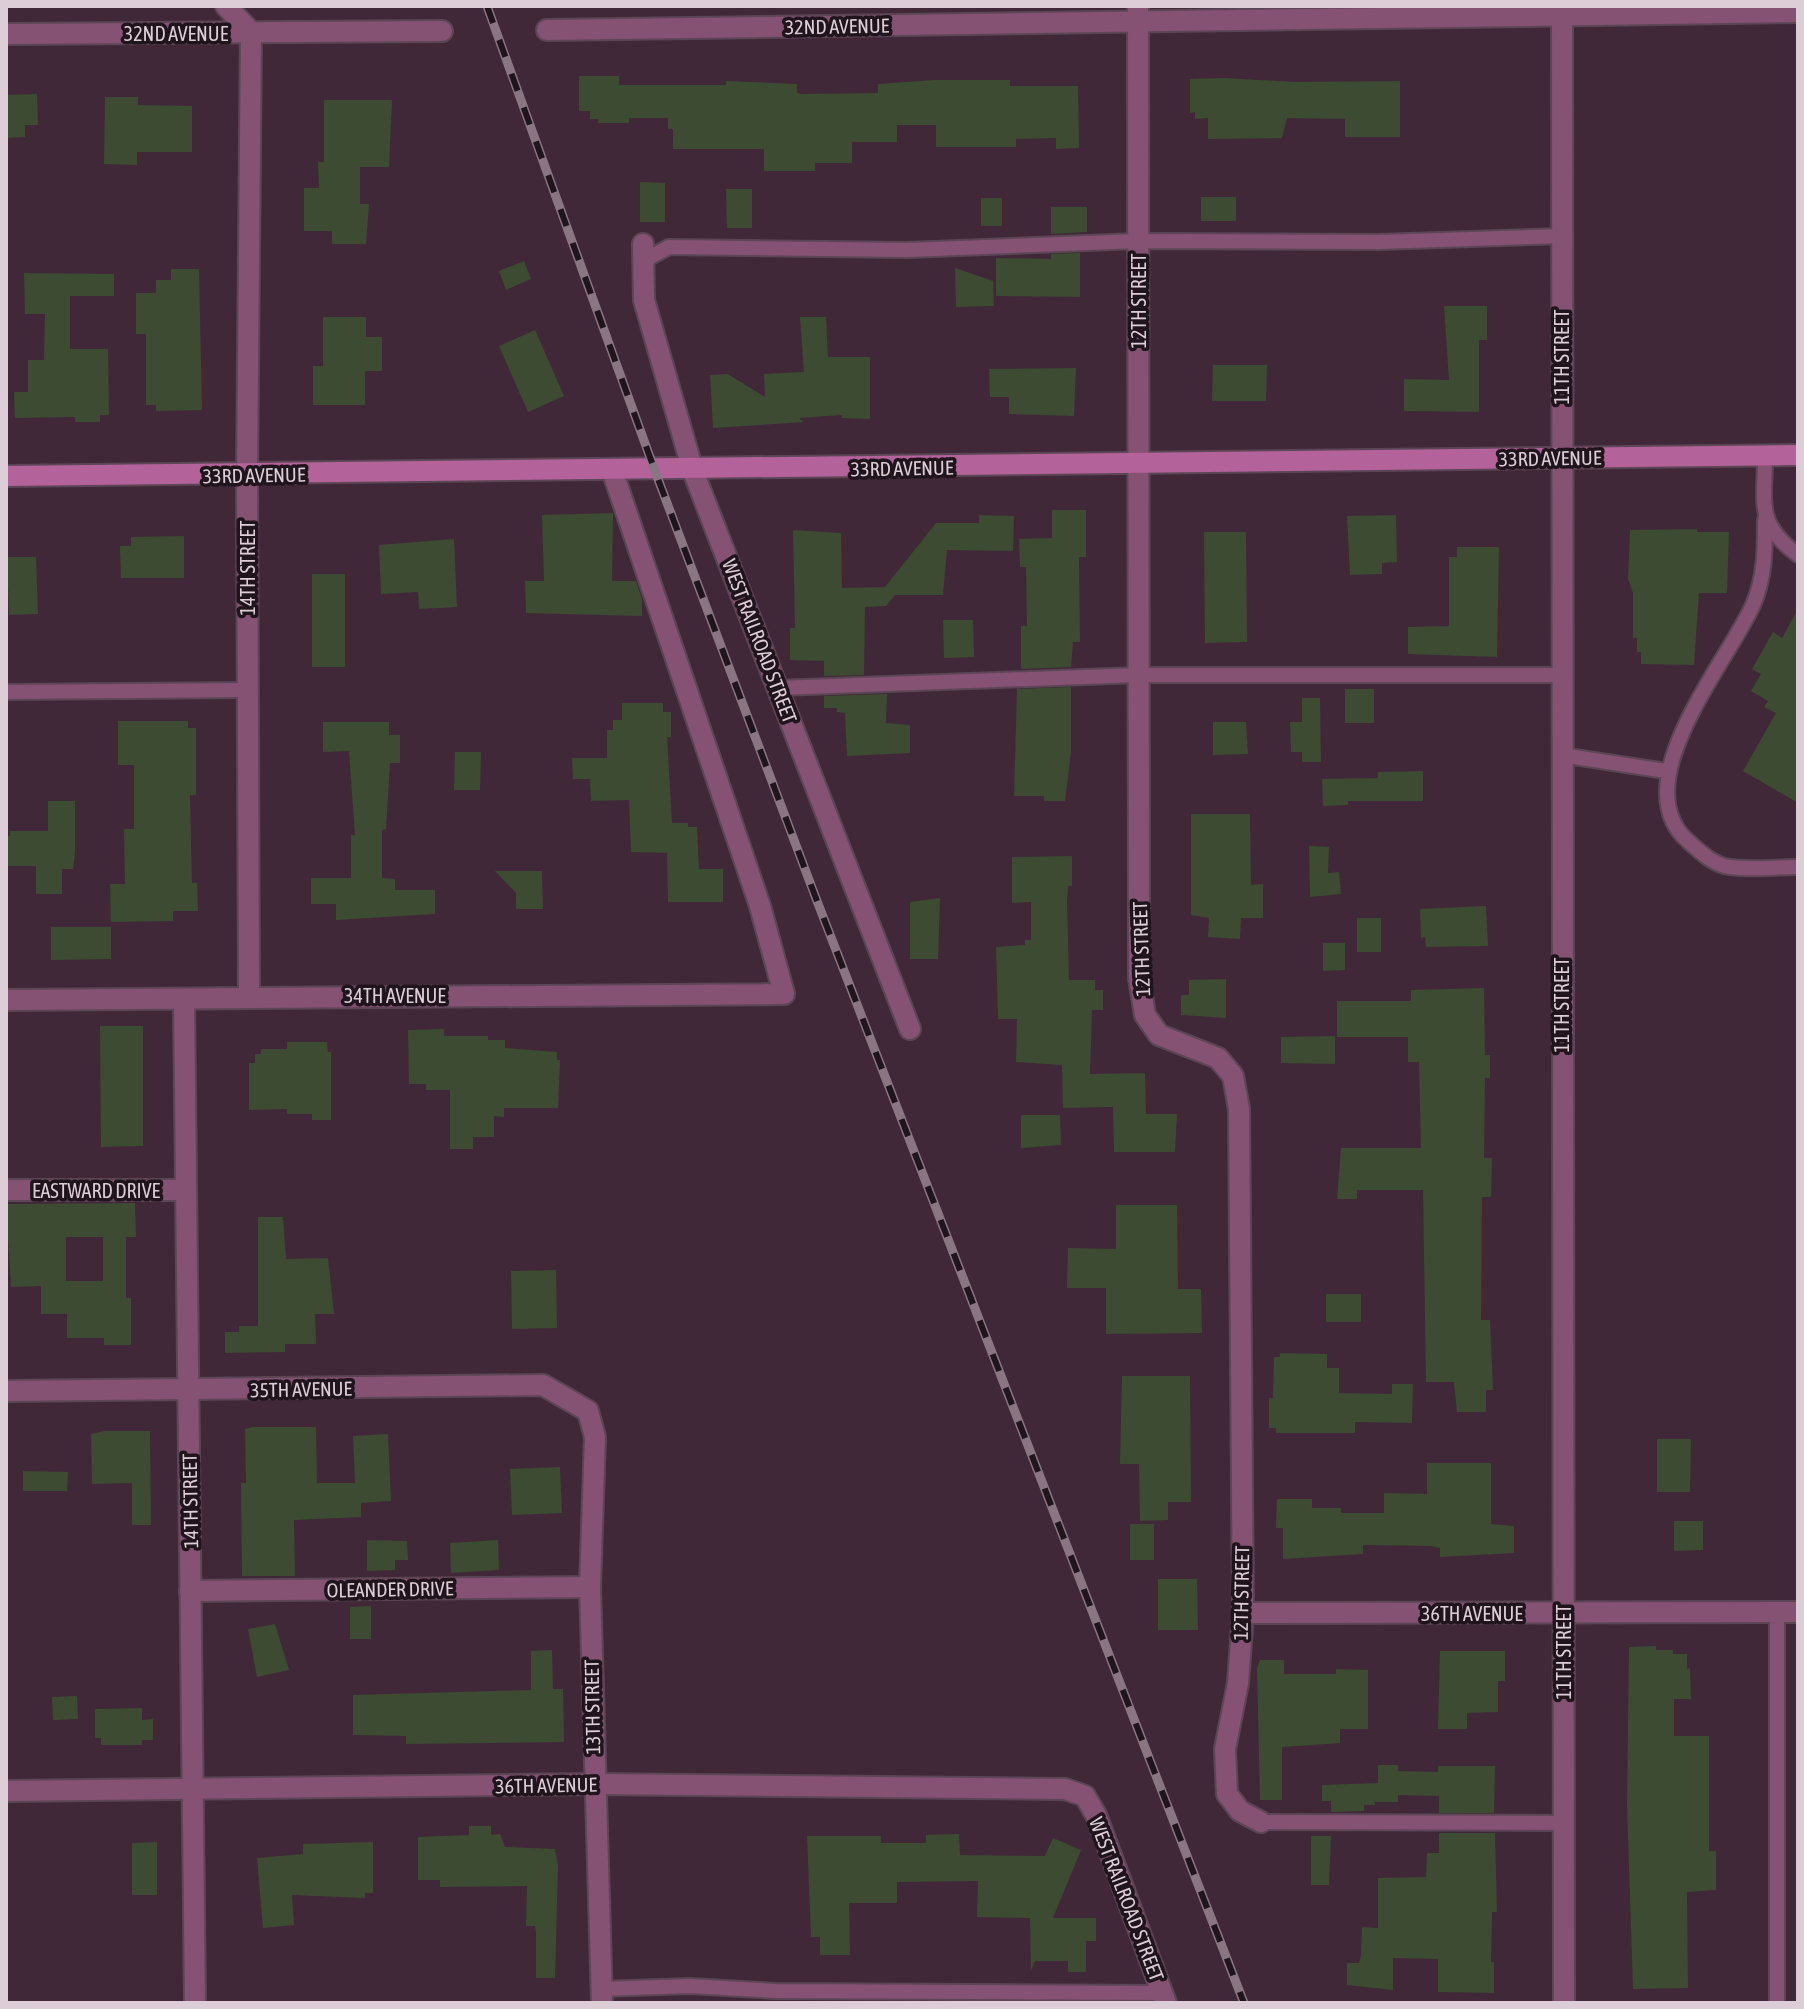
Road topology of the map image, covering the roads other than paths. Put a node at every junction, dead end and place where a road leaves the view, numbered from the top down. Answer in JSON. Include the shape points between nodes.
{"nodes":[{"id":1,"x":226,"y":6,"type":"edge"},
{"id":2,"x":1562,"y":11,"type":"edge"},
{"id":3,"x":1798,"y":12,"type":"edge"},
{"id":4,"x":1138,"y":14,"type":"edge"},
{"id":5,"x":547,"y":30,"type":"dead end"},
{"id":6,"x":442,"y":31,"type":"dead end"},
{"id":7,"x":251,"y":32,"type":"junction"},
{"id":8,"x":6,"y":34,"type":"edge"},
{"id":9,"x":1561,"y":236,"type":"junction"},
{"id":10,"x":1138,"y":241,"type":"junction"},
{"id":11,"x":643,"y":253,"type":"joint"},
{"id":12,"x":1765,"y":455,"type":"junction"},
{"id":13,"x":1798,"y":455,"type":"edge"},
{"id":14,"x":1561,"y":457,"type":"junction"},
{"id":15,"x":1138,"y":464,"type":"junction"},
{"id":16,"x":612,"y":470,"type":"junction"},
{"id":17,"x":693,"y":471,"type":"junction"},
{"id":18,"x":247,"y":475,"type":"junction"},
{"id":19,"x":6,"y":476,"type":"edge"},
{"id":20,"x":1765,"y":520,"type":"junction"},
{"id":21,"x":1798,"y":555,"type":"edge"},
{"id":22,"x":1139,"y":675,"type":"junction"},
{"id":23,"x":1561,"y":675,"type":"junction"},
{"id":24,"x":778,"y":688,"type":"junction"},
{"id":25,"x":247,"y":690,"type":"junction"},
{"id":26,"x":6,"y":692,"type":"edge"},
{"id":27,"x":1561,"y":755,"type":"junction"},
{"id":28,"x":1666,"y":771,"type":"junction"},
{"id":29,"x":1798,"y":867,"type":"edge"},
{"id":30,"x":249,"y":996,"type":"junction"},
{"id":31,"x":184,"y":999,"type":"junction"},
{"id":32,"x":6,"y":1000,"type":"edge"},
{"id":33,"x":910,"y":1029,"type":"dead end"},
{"id":34,"x":6,"y":1190,"type":"edge"},
{"id":35,"x":186,"y":1190,"type":"junction"},
{"id":36,"x":6,"y":1391,"type":"edge"},
{"id":37,"x":188,"y":1391,"type":"junction"},
{"id":38,"x":588,"y":1411,"type":"joint"},
{"id":39,"x":590,"y":1587,"type":"junction"},
{"id":40,"x":190,"y":1591,"type":"junction"},
{"id":41,"x":1777,"y":1612,"type":"junction"},
{"id":42,"x":1798,"y":1612,"type":"edge"},
{"id":43,"x":1243,"y":1613,"type":"junction"},
{"id":44,"x":1563,"y":1613,"type":"junction"},
{"id":45,"x":594,"y":1784,"type":"junction"},
{"id":46,"x":193,"y":1789,"type":"junction"},
{"id":47,"x":6,"y":1791,"type":"edge"},
{"id":48,"x":1085,"y":1796,"type":"joint"},
{"id":49,"x":1261,"y":1822,"type":"joint"},
{"id":50,"x":1564,"y":1823,"type":"junction"},
{"id":51,"x":601,"y":1996,"type":"edge"},
{"id":52,"x":1164,"y":1998,"type":"edge"},
{"id":53,"x":195,"y":2003,"type":"edge"},
{"id":54,"x":1564,"y":2003,"type":"edge"},
{"id":55,"x":1777,"y":2003,"type":"edge"}],
"edges":[{"from":1,"to":7,"type":"street"},
{"from":2,"to":3,"type":"street","name":"32ND AVENUE"},
{"from":2,"to":4,"type":"street","name":"32ND AVENUE"},
{"from":2,"to":9,"type":"street","name":"11TH STREET"},
{"from":4,"to":5,"type":"street","name":"32ND AVENUE"},
{"from":4,"to":10,"type":"street","name":"12TH STREET"},
{"from":6,"to":7,"type":"street","name":"32ND AVENUE"},
{"from":7,"to":8,"type":"street","name":"32ND AVENUE"},
{"from":7,"to":18,"type":"street","name":"14TH STREET"},
{"from":9,"to":10,"type":"lane"},
{"from":9,"to":14,"type":"street","name":"11TH STREET"},
{"from":10,"to":11,"type":"lane","via":[[907,250],[669,247]]},
{"from":10,"to":15,"type":"street","name":"12TH STREET"},
{"from":11,"to":17,"type":"street","name":"WEST RAILROAD STREET","via":[[644,300]]},
{"from":12,"to":13,"type":"street","name":"33RD AVENUE"},
{"from":12,"to":14,"type":"street","name":"33RD AVENUE"},
{"from":12,"to":20,"type":"lane"},
{"from":14,"to":15,"type":"street","name":"33RD AVENUE"},
{"from":14,"to":23,"type":"street","name":"11TH STREET"},
{"from":15,"to":17,"type":"street","name":"33RD AVENUE"},
{"from":15,"to":22,"type":"street","name":"12TH STREET"},
{"from":16,"to":17,"type":"street","name":"33RD AVENUE"},
{"from":16,"to":18,"type":"street","name":"33RD AVENUE"},
{"from":16,"to":30,"type":"street","name":"34TH AVENUE","via":[[760,906],[784,994]]},
{"from":17,"to":24,"type":"street","name":"WEST RAILROAD STREET"},
{"from":18,"to":19,"type":"street","name":"33RD AVENUE"},
{"from":18,"to":25,"type":"street","name":"14TH STREET"},
{"from":20,"to":21,"type":"lane"},
{"from":20,"to":28,"type":"lane","via":[[1765,567],[1753,604]]},
{"from":22,"to":23,"type":"lane"},
{"from":22,"to":24,"type":"lane"},
{"from":22,"to":43,"type":"street","name":"12TH STREET","via":[[1139,978],[1145,1015],[1159,1035],[1218,1058],[1233,1076],[1239,1109]]},
{"from":23,"to":27,"type":"street","name":"11TH STREET"},
{"from":24,"to":33,"type":"street","name":"WEST RAILROAD STREET"},
{"from":25,"to":26,"type":"lane"},
{"from":25,"to":30,"type":"street","name":"14TH STREET"},
{"from":27,"to":28,"type":"lane"},
{"from":27,"to":44,"type":"street","name":"11TH STREET"},
{"from":28,"to":29,"type":"lane","via":[[1671,813],[1684,838],[1707,858],[1728,867]]},
{"from":30,"to":31,"type":"street","name":"34TH AVENUE"},
{"from":31,"to":32,"type":"street","name":"34TH AVENUE"},
{"from":31,"to":35,"type":"street","name":"14TH STREET"},
{"from":34,"to":35,"type":"street","name":"EASTWARD DRIVE"},
{"from":35,"to":37,"type":"street","name":"14TH STREET"},
{"from":36,"to":37,"type":"street","name":"35TH AVENUE"},
{"from":37,"to":38,"type":"street","name":"35TH AVENUE","via":[[543,1385]]},
{"from":37,"to":40,"type":"street","name":"14TH STREET"},
{"from":38,"to":39,"type":"street","name":"13TH STREET","via":[[595,1437]]},
{"from":39,"to":40,"type":"street","name":"OLEANDER DRIVE"},
{"from":39,"to":45,"type":"street","name":"13TH STREET"},
{"from":40,"to":46,"type":"street","name":"14TH STREET"},
{"from":41,"to":42,"type":"street","name":"36TH AVENUE"},
{"from":41,"to":44,"type":"street","name":"36TH AVENUE"},
{"from":41,"to":55,"type":"lane"},
{"from":43,"to":44,"type":"street","name":"36TH AVENUE"},
{"from":43,"to":49,"type":"street","name":"12TH STREET","via":[[1238,1683],[1225,1749],[1227,1794],[1240,1811]]},
{"from":44,"to":50,"type":"street","name":"11TH STREET"},
{"from":45,"to":46,"type":"street","name":"36TH AVENUE"},
{"from":45,"to":48,"type":"street","name":"36TH AVENUE","via":[[1065,1789]]},
{"from":45,"to":51,"type":"street","name":"13TH STREET"},
{"from":46,"to":47,"type":"street","name":"36TH AVENUE"},
{"from":46,"to":53,"type":"street","name":"14TH STREET"},
{"from":48,"to":52,"type":"street","name":"WEST RAILROAD STREET"},
{"from":49,"to":50,"type":"lane"},
{"from":50,"to":54,"type":"street","name":"11TH STREET"},
{"from":51,"to":52,"type":"lane","via":[[690,1986]]}]}
